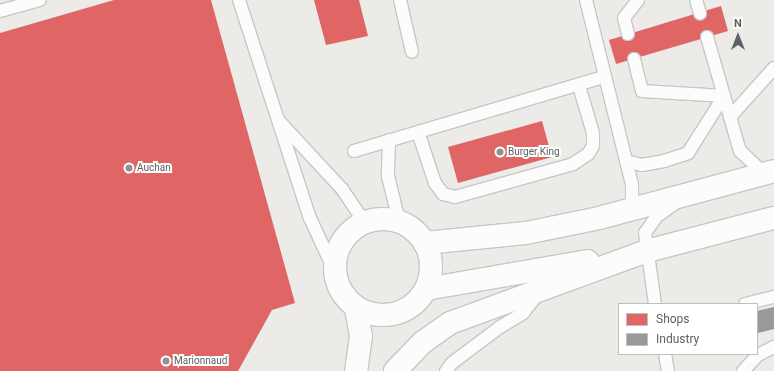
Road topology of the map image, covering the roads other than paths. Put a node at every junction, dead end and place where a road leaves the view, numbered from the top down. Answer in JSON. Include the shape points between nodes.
{"nodes":[{"id":1,"x":40,"y":0,"type":"edge"},
{"id":2,"x":239,"y":0,"type":"edge"},
{"id":3,"x":400,"y":0,"type":"edge"},
{"id":4,"x":586,"y":0,"type":"edge"},
{"id":5,"x":638,"y":0,"type":"edge"},
{"id":6,"x":696,"y":0,"type":"edge"},
{"id":7,"x":0,"y":11,"type":"edge"},
{"id":8,"x":700,"y":13,"type":"dead end"},
{"id":9,"x":628,"y":34,"type":"dead end"},
{"id":10,"x":707,"y":37,"type":"dead end"},
{"id":11,"x":412,"y":52,"type":"dead end"},
{"id":12,"x":634,"y":59,"type":"dead end"},
{"id":13,"x":774,"y":68,"type":"edge"},
{"id":14,"x":604,"y":77,"type":"junction"},
{"id":15,"x":579,"y":86,"type":"junction"},
{"id":16,"x":724,"y":96,"type":"junction"},
{"id":17,"x":730,"y":117,"type":"junction"},
{"id":18,"x":277,"y":118,"type":"junction"},
{"id":19,"x":418,"y":132,"type":"junction"},
{"id":20,"x":389,"y":140,"type":"junction"},
{"id":21,"x":354,"y":151,"type":"dead end"},
{"id":22,"x":626,"y":161,"type":"junction"},
{"id":23,"x":770,"y":173,"type":"edge"},
{"id":24,"x":687,"y":194,"type":"junction"},
{"id":25,"x":632,"y":209,"type":"junction"},
{"id":26,"x":774,"y":218,"type":"edge"},
{"id":27,"x":399,"y":221,"type":"junction"},
{"id":28,"x":364,"y":222,"type":"junction"},
{"id":29,"x":737,"y":228,"type":"junction"},
{"id":30,"x":774,"y":231,"type":"edge"},
{"id":31,"x":425,"y":243,"type":"junction"},
{"id":32,"x":647,"y":252,"type":"junction"},
{"id":33,"x":334,"y":270,"type":"junction"},
{"id":34,"x":544,"y":287,"type":"junction"},
{"id":35,"x":426,"y":289,"type":"junction"},
{"id":36,"x":774,"y":297,"type":"edge"},
{"id":37,"x":655,"y":303,"type":"edge"},
{"id":38,"x":749,"y":303,"type":"edge"},
{"id":39,"x":356,"y":308,"type":"junction"},
{"id":40,"x":774,"y":347,"type":"edge"},
{"id":41,"x":665,"y":355,"type":"edge"},
{"id":42,"x":747,"y":363,"type":"edge"},
{"id":43,"x":356,"y":371,"type":"edge"},
{"id":44,"x":395,"y":371,"type":"edge"},
{"id":45,"x":446,"y":371,"type":"edge"},
{"id":46,"x":668,"y":371,"type":"edge"}],
"edges":[{"from":1,"to":7,"type":"lane"},
{"from":2,"to":18,"type":"lane"},
{"from":3,"to":11,"type":"lane"},
{"from":4,"to":14,"type":"lane"},
{"from":5,"to":9,"type":"lane","via":[[624,18]]},
{"from":6,"to":8,"type":"lane"},
{"from":10,"to":16,"type":"lane"},
{"from":12,"to":16,"type":"lane","via":[[642,91]]},
{"from":13,"to":17,"type":"lane"},
{"from":14,"to":15,"type":"lane"},
{"from":14,"to":22,"type":"lane"},
{"from":15,"to":19,"type":"lane"},
{"from":15,"to":19,"type":"lane","via":[[593,133],[593,146],[588,154],[573,164],[455,197],[443,194],[435,183]]},
{"from":16,"to":17,"type":"lane"},
{"from":16,"to":22,"type":"lane","via":[[688,152],[664,161],[642,165]]},
{"from":17,"to":23,"type":"lane","via":[[740,151]]},
{"from":18,"to":28,"type":"lane","via":[[342,188]]},
{"from":18,"to":33,"type":"lane","via":[[310,218]]},
{"from":19,"to":20,"type":"lane"},
{"from":20,"to":21,"type":"lane"},
{"from":20,"to":27,"type":"lane","via":[[388,176]]},
{"from":22,"to":25,"type":"lane","via":[[632,184]]},
{"from":23,"to":24,"type":"street"},
{"from":24,"to":25,"type":"street"},
{"from":24,"to":32,"type":"lane","via":[[656,217],[645,234]]},
{"from":25,"to":31,"type":"street","via":[[526,233]]},
{"from":26,"to":29,"type":"street"},
{"from":27,"to":28,"type":"street","via":[[381,218]]},
{"from":27,"to":31,"type":"street","via":[[414,230]]},
{"from":28,"to":33,"type":"street","via":[[351,230],[341,241],[335,255]]},
{"from":29,"to":30,"type":"street"},
{"from":29,"to":32,"type":"street"},
{"from":31,"to":35,"type":"street","via":[[431,266]]},
{"from":32,"to":34,"type":"street"},
{"from":32,"to":35,"type":"street","via":[[472,279]]},
{"from":32,"to":37,"type":"lane"},
{"from":33,"to":39,"type":"street","via":[[340,290]]},
{"from":34,"to":44,"type":"street","via":[[450,323],[418,347]]},
{"from":34,"to":45,"type":"lane","via":[[523,313],[488,336]]},
{"from":35,"to":39,"type":"street","via":[[408,309],[395,314],[382,316]]},
{"from":36,"to":38,"type":"lane"},
{"from":39,"to":43,"type":"street","via":[[361,336]]},
{"from":40,"to":42,"type":"lane"},
{"from":41,"to":46,"type":"lane"}]}
